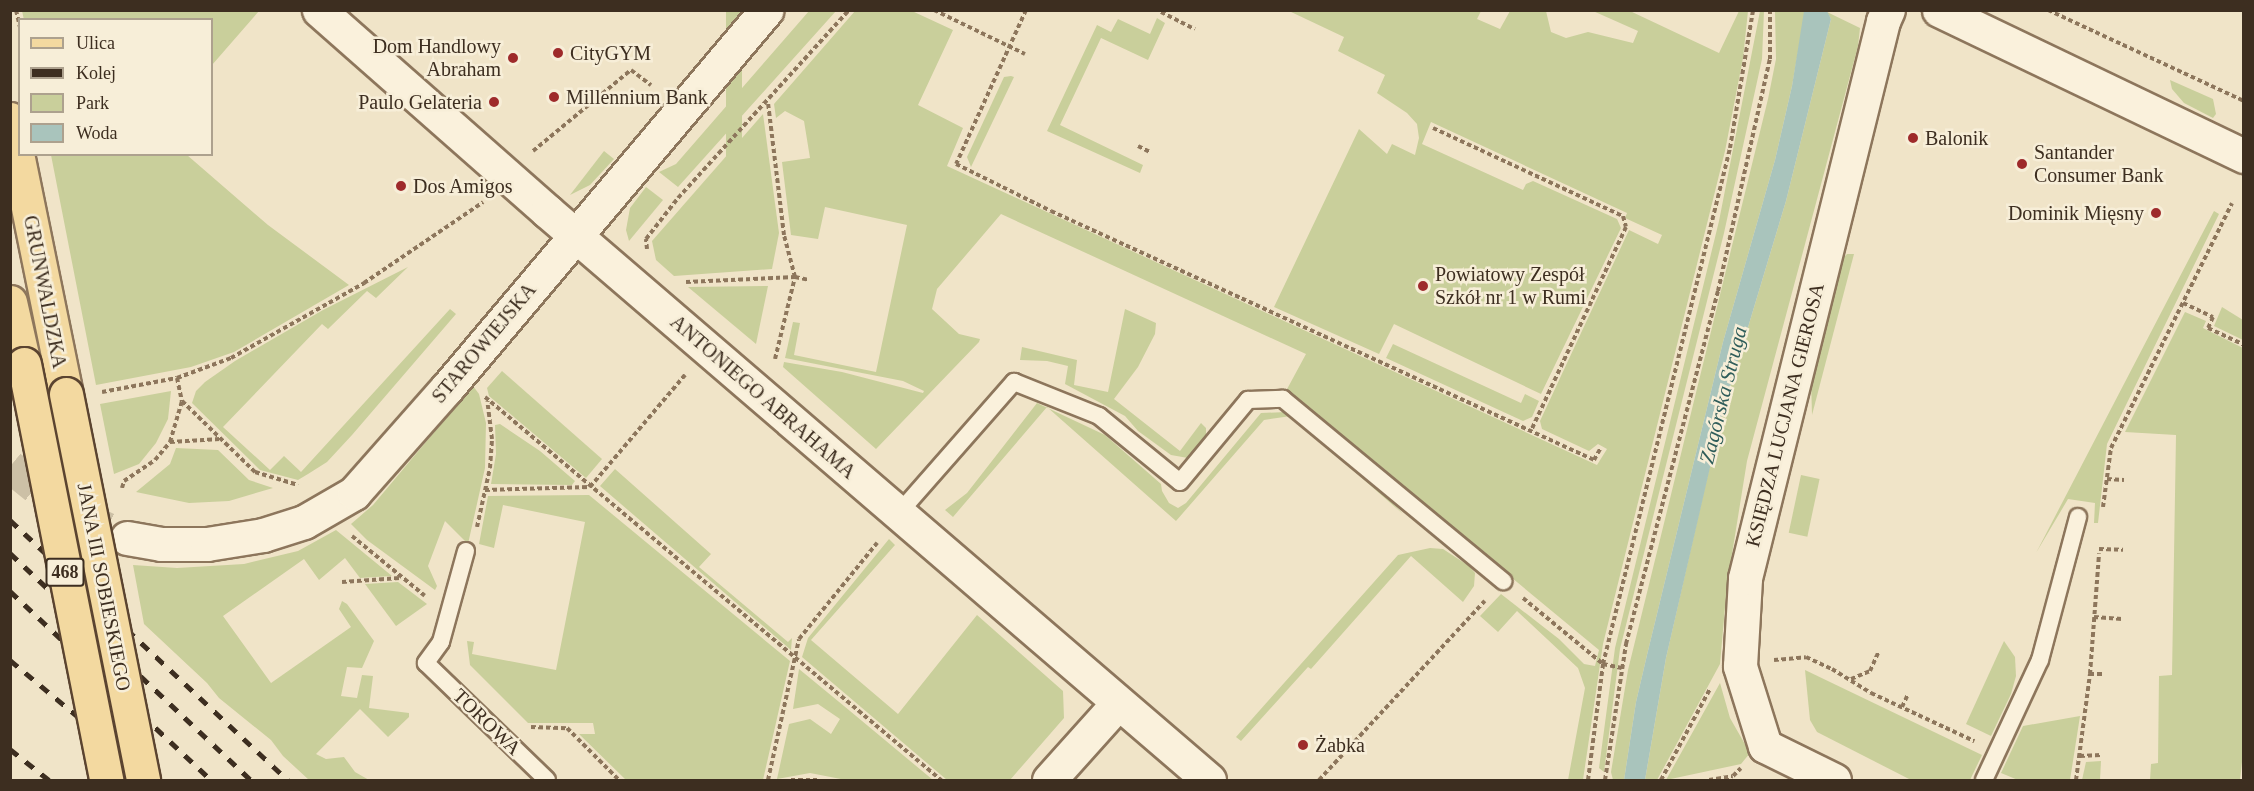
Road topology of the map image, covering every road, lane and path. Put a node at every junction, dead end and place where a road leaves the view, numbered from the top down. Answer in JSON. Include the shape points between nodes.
{"nodes":[{"id":1,"x":319,"y":10,"type":"edge"},
{"id":2,"x":766,"y":10,"type":"edge"},
{"id":3,"x":849,"y":10,"type":"edge"},
{"id":4,"x":934,"y":10,"type":"edge"},
{"id":5,"x":1026,"y":10,"type":"edge"},
{"id":6,"x":1753,"y":10,"type":"edge"},
{"id":7,"x":1770,"y":10,"type":"edge"},
{"id":8,"x":1888,"y":10,"type":"edge"},
{"id":9,"x":1939,"y":10,"type":"edge"},
{"id":10,"x":2048,"y":10,"type":"edge"},
{"id":11,"x":1161,"y":12,"type":"edge"},
{"id":12,"x":1195,"y":29,"type":"dead end"},
{"id":13,"x":1009,"y":47,"type":"junction"},
{"id":14,"x":1025,"y":54,"type":"dead end"},
{"id":15,"x":651,"y":85,"type":"dead end"},
{"id":16,"x":2244,"y":101,"type":"edge"},
{"id":17,"x":768,"y":102,"type":"junction"},
{"id":18,"x":10,"y":119,"type":"edge"},
{"id":19,"x":1433,"y":128,"type":"dead end"},
{"id":20,"x":1138,"y":146,"type":"dead end"},
{"id":21,"x":1150,"y":152,"type":"dead end"},
{"id":22,"x":2244,"y":156,"type":"edge"},
{"id":23,"x":509,"y":178,"type":"junction"},
{"id":24,"x":2232,"y":203,"type":"dead end"},
{"id":25,"x":574,"y":235,"type":"junction"},
{"id":26,"x":647,"y":256,"type":"dead end"},
{"id":27,"x":795,"y":277,"type":"junction"},
{"id":28,"x":809,"y":280,"type":"dead end"},
{"id":29,"x":680,"y":282,"type":"dead end"},
{"id":30,"x":10,"y":302,"type":"edge"},
{"id":31,"x":2183,"y":303,"type":"junction"},
{"id":32,"x":2244,"y":345,"type":"edge"},
{"id":33,"x":774,"y":361,"type":"dead end"},
{"id":34,"x":24,"y":364,"type":"joint"},
{"id":35,"x":688,"y":371,"type":"dead end"},
{"id":36,"x":177,"y":378,"type":"junction"},
{"id":37,"x":101,"y":392,"type":"dead end"},
{"id":38,"x":484,"y":392,"type":"dead end"},
{"id":39,"x":66,"y":394,"type":"joint"},
{"id":40,"x":487,"y":400,"type":"junction"},
{"id":41,"x":182,"y":401,"type":"junction"},
{"id":42,"x":1531,"y":430,"type":"junction"},
{"id":43,"x":220,"y":439,"type":"junction"},
{"id":44,"x":170,"y":442,"type":"junction"},
{"id":45,"x":1600,"y":449,"type":"dead end"},
{"id":46,"x":2107,"y":479,"type":"junction"},
{"id":47,"x":2124,"y":480,"type":"dead end"},
{"id":48,"x":590,"y":487,"type":"junction"},
{"id":49,"x":122,"y":490,"type":"dead end"},
{"id":50,"x":296,"y":490,"type":"dead end"},
{"id":51,"x":485,"y":490,"type":"junction"},
{"id":52,"x":2103,"y":513,"type":"dead end"},
{"id":53,"x":898,"y":514,"type":"junction"},
{"id":54,"x":2078,"y":517,"type":"dead end"},
{"id":55,"x":351,"y":534,"type":"dead end"},
{"id":56,"x":127,"y":538,"type":"tunnel mouth"},
{"id":57,"x":880,"y":540,"type":"dead end"},
{"id":58,"x":2100,"y":542,"type":"dead end"},
{"id":59,"x":2099,"y":549,"type":"junction"},
{"id":60,"x":2123,"y":550,"type":"dead end"},
{"id":61,"x":466,"y":551,"type":"joint"},
{"id":62,"x":401,"y":578,"type":"junction"},
{"id":63,"x":1503,"y":581,"type":"junction"},
{"id":64,"x":342,"y":582,"type":"dead end"},
{"id":65,"x":448,"y":615,"type":"junction"},
{"id":66,"x":2094,"y":617,"type":"junction"},
{"id":67,"x":2122,"y":619,"type":"dead end"},
{"id":68,"x":1878,"y":653,"type":"dead end"},
{"id":69,"x":794,"y":658,"type":"junction"},
{"id":70,"x":1603,"y":664,"type":"junction"},
{"id":71,"x":1740,"y":666,"type":"junction"},
{"id":72,"x":1622,"y":668,"type":"junction"},
{"id":73,"x":2090,"y":674,"type":"junction"},
{"id":74,"x":2102,"y":674,"type":"dead end"},
{"id":75,"x":1851,"y":680,"type":"junction"},
{"id":76,"x":1908,"y":694,"type":"dead end"},
{"id":77,"x":1118,"y":703,"type":"junction"},
{"id":78,"x":1902,"y":707,"type":"junction"},
{"id":79,"x":524,"y":726,"type":"dead end"},
{"id":80,"x":1997,"y":752,"type":"junction"},
{"id":81,"x":2101,"y":755,"type":"dead end"},
{"id":82,"x":2080,"y":756,"type":"junction"},
{"id":83,"x":106,"y":780,"type":"edge"},
{"id":84,"x":143,"y":780,"type":"edge"},
{"id":85,"x":547,"y":780,"type":"edge"},
{"id":86,"x":619,"y":780,"type":"edge"},
{"id":87,"x":768,"y":780,"type":"edge"},
{"id":88,"x":791,"y":780,"type":"edge"},
{"id":89,"x":817,"y":780,"type":"edge"},
{"id":90,"x":941,"y":780,"type":"edge"},
{"id":91,"x":1049,"y":780,"type":"edge"},
{"id":92,"x":1209,"y":780,"type":"edge"},
{"id":93,"x":1318,"y":780,"type":"edge"},
{"id":94,"x":1588,"y":780,"type":"edge"},
{"id":95,"x":1605,"y":780,"type":"edge"},
{"id":96,"x":1661,"y":780,"type":"edge"},
{"id":97,"x":1834,"y":780,"type":"edge"},
{"id":98,"x":1984,"y":780,"type":"edge"},
{"id":99,"x":2076,"y":780,"type":"edge"}],
"edges":[{"from":1,"to":23,"type":"street","name":"ANTONIEGO ABRAHAMA"},
{"from":2,"to":25,"type":"street","name":"STAROWIEJSKA"},
{"from":3,"to":17,"type":"path"},
{"from":4,"to":13,"type":"path"},
{"from":5,"to":13,"type":"path"},
{"from":6,"to":70,"type":"path","via":[[1725,171]]},
{"from":7,"to":72,"type":"path","via":[[1770,59],[1718,291]]},
{"from":8,"to":71,"type":"street","name":"KSIĘDZA LUCJANA GIEROSA","via":[[1882,21],[1745,578]]},
{"from":9,"to":22,"type":"street"},
{"from":10,"to":16,"type":"path"},
{"from":11,"to":12,"type":"path"},
{"from":13,"to":14,"type":"path"},
{"from":13,"to":42,"type":"path","via":[[956,164]]},
{"from":15,"to":23,"type":"path","via":[[631,70],[536,148]]},
{"from":17,"to":26,"type":"path","via":[[678,198],[646,239]]},
{"from":17,"to":27,"type":"path","via":[[784,235]]},
{"from":18,"to":39,"type":"main road","name":"GRUNWALDZKA","number":"468"},
{"from":19,"to":42,"type":"path","via":[[1623,216],[1626,227]]},
{"from":20,"to":21,"type":"path"},
{"from":23,"to":25,"type":"street","name":"ANTONIEGO ABRAHAMA"},
{"from":23,"to":36,"type":"path","via":[[480,205],[364,283],[231,358]]},
{"from":24,"to":31,"type":"path"},
{"from":25,"to":53,"type":"street","name":"ANTONIEGO ABRAHAMA"},
{"from":25,"to":56,"type":"street","name":"STAROWIEJSKA","via":[[354,493],[304,522],[263,535],[207,544],[161,544]]},
{"from":27,"to":28,"type":"path"},
{"from":27,"to":29,"type":"path"},
{"from":27,"to":33,"type":"path"},
{"from":30,"to":34,"type":"main road","name":"GRUNWALDZKA","number":"468"},
{"from":31,"to":32,"type":"path","via":[[2213,317],[2208,328]]},
{"from":31,"to":46,"type":"path","via":[[2111,448]]},
{"from":34,"to":83,"type":"main road","name":"JANA III SOBIESKIEGO","number":"468","bridge":true},
{"from":35,"to":48,"type":"path"},
{"from":36,"to":37,"type":"path"},
{"from":36,"to":41,"type":"path"},
{"from":38,"to":40,"type":"path"},
{"from":39,"to":84,"type":"main road","name":"JANA III SOBIESKIEGO","number":"468","bridge":true},
{"from":40,"to":48,"type":"path"},
{"from":40,"to":51,"type":"path","via":[[492,439]]},
{"from":41,"to":43,"type":"path"},
{"from":41,"to":44,"type":"path"},
{"from":42,"to":45,"type":"path","via":[[1594,460]]},
{"from":43,"to":44,"type":"path"},
{"from":43,"to":50,"type":"path","via":[[255,472],[305,487]]},
{"from":44,"to":49,"type":"path","via":[[155,460],[124,481]]},
{"from":46,"to":47,"type":"path"},
{"from":46,"to":52,"type":"path"},
{"from":48,"to":51,"type":"path"},
{"from":48,"to":69,"type":"path"},
{"from":51,"to":61,"type":"path","via":[[473,544]]},
{"from":53,"to":63,"type":"lane","via":[[1014,382],[1099,416],[1180,482],[1248,400],[1283,399]]},
{"from":53,"to":77,"type":"street","name":"ANTONIEGO ABRAHAMA"},
{"from":54,"to":80,"type":"lane","via":[[2040,660]]},
{"from":55,"to":62,"type":"path"},
{"from":57,"to":69,"type":"path","via":[[799,639]]},
{"from":58,"to":59,"type":"path"},
{"from":59,"to":60,"type":"path"},
{"from":59,"to":66,"type":"path"},
{"from":61,"to":65,"type":"lane"},
{"from":62,"to":64,"type":"path"},
{"from":62,"to":65,"type":"path"},
{"from":63,"to":70,"type":"path"},
{"from":63,"to":93,"type":"path"},
{"from":65,"to":85,"type":"lane","name":"TOROWA","via":[[441,642],[426,663]]},
{"from":66,"to":67,"type":"path"},
{"from":66,"to":73,"type":"path"},
{"from":68,"to":75,"type":"path","via":[[1870,671]]},
{"from":69,"to":87,"type":"path"},
{"from":69,"to":90,"type":"path"},
{"from":70,"to":72,"type":"path"},
{"from":70,"to":94,"type":"path"},
{"from":71,"to":75,"type":"path","via":[[1806,657]]},
{"from":71,"to":96,"type":"path","via":[[1716,678]]},
{"from":71,"to":97,"type":"street","name":"KSIĘDZA LUCJANA GIEROSA","via":[[1765,746]]},
{"from":72,"to":95,"type":"path"},
{"from":73,"to":74,"type":"path"},
{"from":73,"to":82,"type":"path"},
{"from":75,"to":78,"type":"path"},
{"from":76,"to":78,"type":"path"},
{"from":77,"to":91,"type":"street"},
{"from":77,"to":92,"type":"street","name":"ANTONIEGO ABRAHAMA"},
{"from":78,"to":80,"type":"path"},
{"from":79,"to":86,"type":"path","via":[[567,728]]},
{"from":80,"to":98,"type":"lane"},
{"from":81,"to":82,"type":"path"},
{"from":82,"to":99,"type":"path"},
{"from":88,"to":89,"type":"path"}]}
